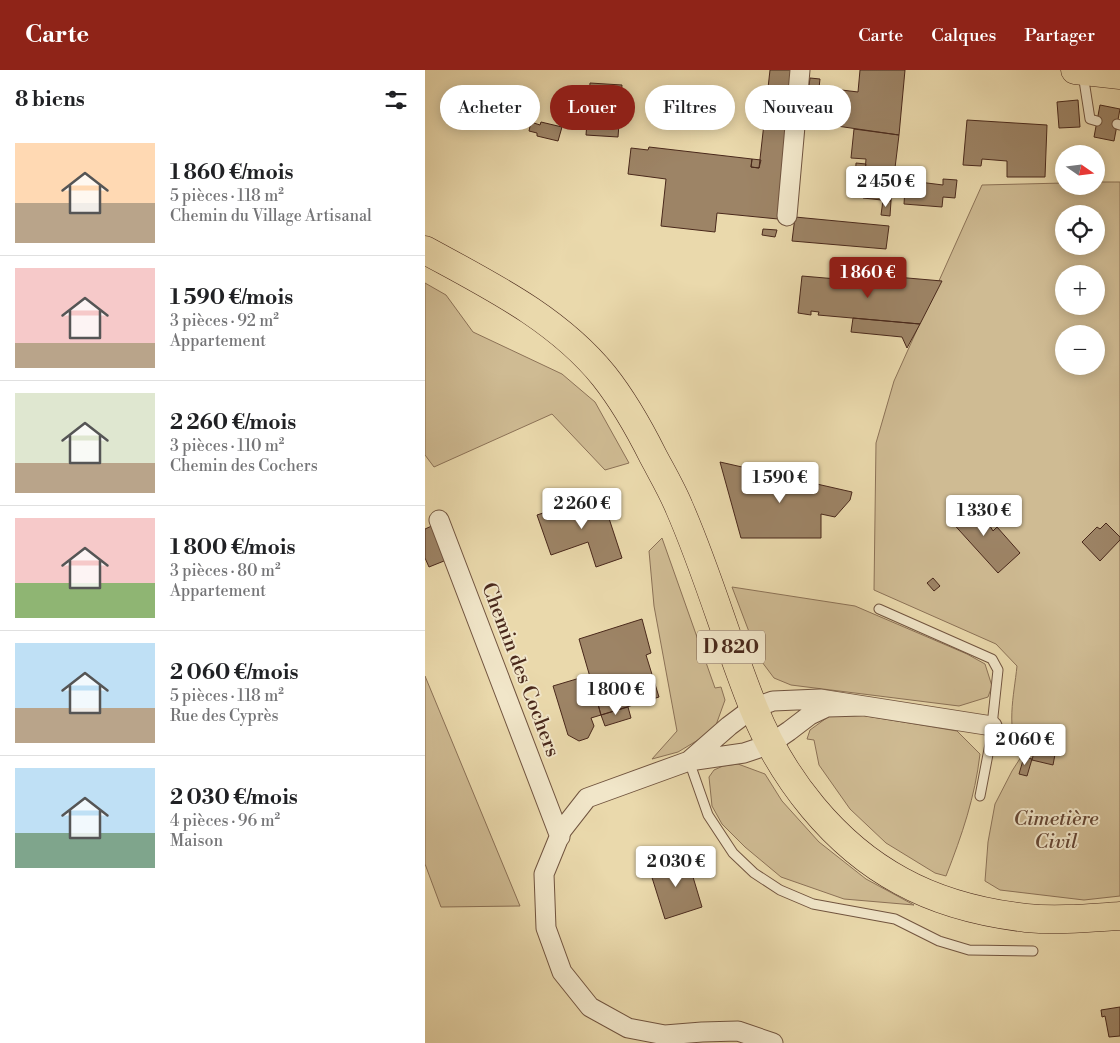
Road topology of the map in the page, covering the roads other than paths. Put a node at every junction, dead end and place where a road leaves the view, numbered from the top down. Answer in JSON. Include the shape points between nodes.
{"nodes":[{"id":1,"x":801,"y":70,"type":"edge"},
{"id":2,"x":1078,"y":70,"type":"edge"},
{"id":3,"x":1120,"y":75,"type":"edge"},
{"id":4,"x":1097,"y":121,"type":"dead end"},
{"id":5,"x":787,"y":216,"type":"dead end"},
{"id":6,"x":425,"y":250,"type":"edge"},
{"id":7,"x":439,"y":520,"type":"dead end"},
{"id":8,"x":879,"y":609,"type":"dead end"},
{"id":9,"x":863,"y":706,"type":"junction"},
{"id":10,"x":753,"y":708,"type":"junction"},
{"id":11,"x":992,"y":726,"type":"junction"},
{"id":12,"x":770,"y":744,"type":"junction"},
{"id":13,"x":689,"y":761,"type":"junction"},
{"id":14,"x":980,"y":796,"type":"dead end"},
{"id":15,"x":559,"y":837,"type":"junction"},
{"id":16,"x":1120,"y":916,"type":"edge"},
{"id":17,"x":1033,"y":950,"type":"dead end"},
{"id":18,"x":773,"y":1043,"type":"edge"}],
"edges":[{"from":1,"to":5,"type":"street"},
{"from":2,"to":3,"type":"main road"},
{"from":2,"to":4,"type":"lane","via":[[1091,119]]},
{"from":6,"to":10,"type":"main road","number":"D 820","via":[[522,304],[574,344],[603,375],[637,423],[679,506]]},
{"from":7,"to":15,"type":"street","name":"Chemin des Cochers"},
{"from":8,"to":11,"type":"lane","via":[[992,659],[998,670]]},
{"from":9,"to":10,"type":"street","via":[[820,698],[773,701]]},
{"from":9,"to":11,"type":"street"},
{"from":9,"to":12,"type":"street","via":[[827,707],[810,715]]},
{"from":10,"to":12,"type":"main road","number":"D 820"},
{"from":10,"to":13,"type":"street"},
{"from":11,"to":14,"type":"lane"},
{"from":12,"to":13,"type":"street","via":[[744,754]]},
{"from":12,"to":16,"type":"main road","number":"D 820","via":[[818,814],[864,857],[901,881],[948,902],[987,912],[1027,918]]},
{"from":13,"to":15,"type":"street","via":[[587,798]]},
{"from":13,"to":17,"type":"lane","via":[[709,815],[733,853],[754,874],[780,890],[813,904],[895,920],[939,941],[969,950]]},
{"from":15,"to":18,"type":"street","via":[[544,874],[546,928],[562,972],[590,1006],[628,1028],[665,1035],[738,1032]]}]}
